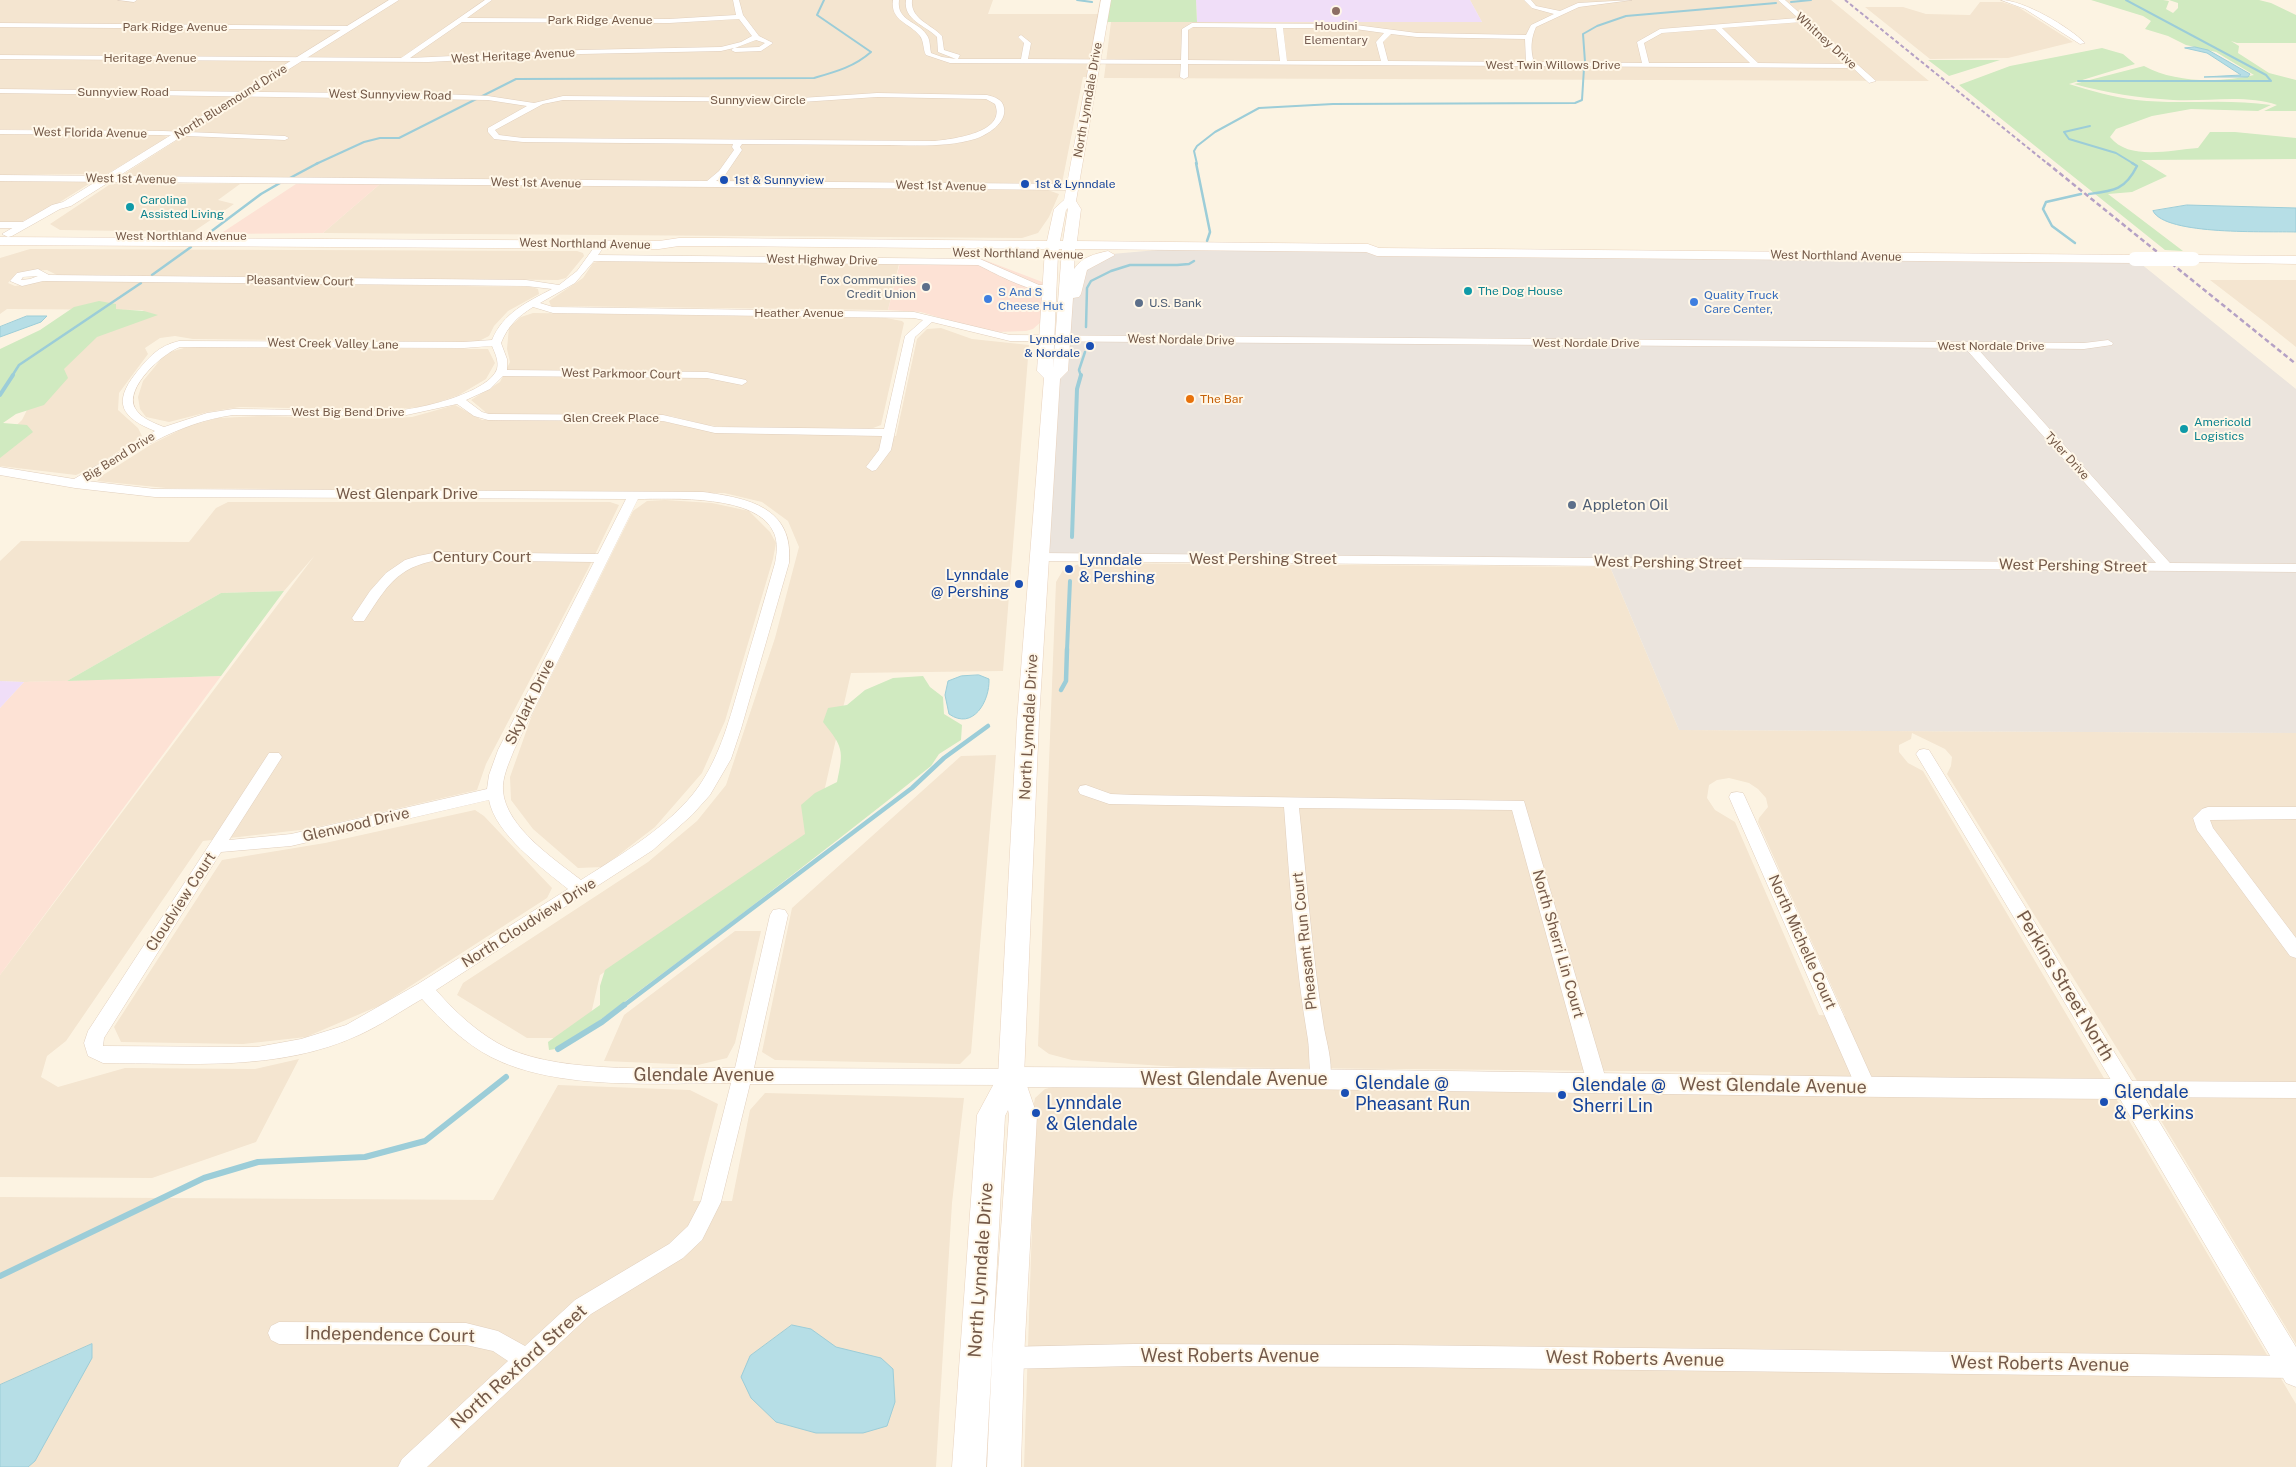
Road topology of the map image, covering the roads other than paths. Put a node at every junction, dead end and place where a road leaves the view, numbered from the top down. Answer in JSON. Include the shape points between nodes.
{"nodes":[{"id":1,"x":121,"y":0,"type":"edge"},
{"id":2,"x":134,"y":0,"type":"edge"},
{"id":3,"x":395,"y":0,"type":"edge"},
{"id":4,"x":489,"y":0,"type":"edge"},
{"id":5,"x":736,"y":0,"type":"edge"},
{"id":6,"x":896,"y":0,"type":"edge"},
{"id":7,"x":909,"y":0,"type":"edge"},
{"id":8,"x":1106,"y":0,"type":"edge"},
{"id":9,"x":1527,"y":0,"type":"edge"},
{"id":10,"x":1622,"y":0,"type":"edge"},
{"id":11,"x":1629,"y":0,"type":"edge"},
{"id":12,"x":1781,"y":0,"type":"edge"},
{"id":13,"x":2004,"y":0,"type":"edge"},
{"id":14,"x":910,"y":13,"type":"junction"},
{"id":15,"x":1559,"y":13,"type":"junction"},
{"id":16,"x":898,"y":14,"type":"junction"},
{"id":17,"x":740,"y":17,"type":"junction"},
{"id":18,"x":460,"y":20,"type":"junction"},
{"id":19,"x":1803,"y":20,"type":"junction"},
{"id":20,"x":0,"y":25,"type":"edge"},
{"id":21,"x":1279,"y":25,"type":"junction"},
{"id":22,"x":1716,"y":26,"type":"junction"},
{"id":23,"x":350,"y":28,"type":"junction"},
{"id":24,"x":934,"y":31,"type":"junction"},
{"id":25,"x":921,"y":32,"type":"junction"},
{"id":26,"x":1389,"y":32,"type":"junction"},
{"id":27,"x":756,"y":36,"type":"junction"},
{"id":28,"x":1022,"y":37,"type":"dead end"},
{"id":29,"x":1528,"y":37,"type":"junction"},
{"id":30,"x":2082,"y":43,"type":"dead end"},
{"id":31,"x":727,"y":48,"type":"junction"},
{"id":32,"x":0,"y":57,"type":"edge"},
{"id":33,"x":300,"y":59,"type":"junction"},
{"id":34,"x":953,"y":59,"type":"junction"},
{"id":35,"x":1024,"y":59,"type":"junction"},
{"id":36,"x":1095,"y":59,"type":"junction"},
{"id":37,"x":402,"y":60,"type":"junction"},
{"id":38,"x":1183,"y":60,"type":"junction"},
{"id":39,"x":1284,"y":64,"type":"junction"},
{"id":40,"x":1385,"y":64,"type":"junction"},
{"id":41,"x":1531,"y":65,"type":"junction"},
{"id":42,"x":1647,"y":65,"type":"junction"},
{"id":43,"x":1757,"y":66,"type":"junction"},
{"id":44,"x":1855,"y":66,"type":"junction"},
{"id":45,"x":1184,"y":77,"type":"dead end"},
{"id":46,"x":1872,"y":81,"type":"dead end"},
{"id":47,"x":0,"y":91,"type":"edge"},
{"id":48,"x":246,"y":93,"type":"junction"},
{"id":49,"x":534,"y":105,"type":"junction"},
{"id":50,"x":0,"y":132,"type":"edge"},
{"id":51,"x":180,"y":134,"type":"junction"},
{"id":52,"x":285,"y":138,"type":"dead end"},
{"id":53,"x":737,"y":144,"type":"junction"},
{"id":54,"x":0,"y":178,"type":"edge"},
{"id":55,"x":107,"y":179,"type":"junction"},
{"id":56,"x":712,"y":181,"type":"junction"},
{"id":57,"x":1071,"y":194,"type":"junction"},
{"id":58,"x":67,"y":204,"type":"junction"},
{"id":59,"x":1057,"y":221,"type":"junction"},
{"id":60,"x":40,"y":223,"type":"junction"},
{"id":61,"x":1072,"y":227,"type":"junction"},
{"id":62,"x":54,"y":235,"type":"junction"},
{"id":63,"x":7,"y":236,"type":"edge"},
{"id":64,"x":360,"y":242,"type":"junction"},
{"id":65,"x":600,"y":244,"type":"junction"},
{"id":66,"x":659,"y":245,"type":"junction"},
{"id":67,"x":1178,"y":247,"type":"junction"},
{"id":68,"x":999,"y":249,"type":"junction"},
{"id":69,"x":1052,"y":250,"type":"junction"},
{"id":70,"x":1069,"y":250,"type":"junction"},
{"id":71,"x":1377,"y":252,"type":"junction"},
{"id":72,"x":1108,"y":255,"type":"junction"},
{"id":73,"x":591,"y":258,"type":"junction"},
{"id":74,"x":970,"y":258,"type":"junction"},
{"id":75,"x":1023,"y":259,"type":"dead end"},
{"id":76,"x":2296,"y":260,"type":"edge"},
{"id":77,"x":1037,"y":261,"type":"dead end"},
{"id":78,"x":1050,"y":271,"type":"junction"},
{"id":79,"x":42,"y":278,"type":"dead end"},
{"id":80,"x":559,"y":288,"type":"junction"},
{"id":81,"x":1048,"y":288,"type":"junction"},
{"id":82,"x":1065,"y":298,"type":"junction"},
{"id":83,"x":532,"y":304,"type":"junction"},
{"id":84,"x":931,"y":318,"type":"junction"},
{"id":85,"x":1046,"y":339,"type":"junction"},
{"id":86,"x":1064,"y":339,"type":"junction"},
{"id":87,"x":496,"y":343,"type":"junction"},
{"id":88,"x":2108,"y":343,"type":"dead end"},
{"id":89,"x":1968,"y":345,"type":"junction"},
{"id":90,"x":500,"y":373,"type":"junction"},
{"id":91,"x":1052,"y":377,"type":"junction"},
{"id":92,"x":742,"y":382,"type":"dead end"},
{"id":93,"x":459,"y":400,"type":"junction"},
{"id":94,"x":162,"y":430,"type":"junction"},
{"id":95,"x":888,"y":433,"type":"junction"},
{"id":96,"x":872,"y":467,"type":"dead end"},
{"id":97,"x":0,"y":471,"type":"edge"},
{"id":98,"x":75,"y":484,"type":"junction"},
{"id":99,"x":634,"y":495,"type":"junction"},
{"id":100,"x":784,"y":555,"type":"joint"},
{"id":101,"x":1040,"y":557,"type":"junction"},
{"id":102,"x":602,"y":558,"type":"junction"},
{"id":103,"x":2166,"y":566,"type":"junction"},
{"id":104,"x":2296,"y":568,"type":"edge"},
{"id":105,"x":359,"y":618,"type":"dead end"},
{"id":106,"x":1924,"y":754,"type":"dead end"},
{"id":107,"x":274,"y":757,"type":"dead end"},
{"id":108,"x":1086,"y":790,"type":"dead end"},
{"id":109,"x":494,"y":793,"type":"junction"},
{"id":110,"x":1736,"y":797,"type":"dead end"},
{"id":111,"x":1291,"y":802,"type":"junction"},
{"id":112,"x":2296,"y":813,"type":"edge"},
{"id":113,"x":217,"y":847,"type":"junction"},
{"id":114,"x":581,"y":890,"type":"junction"},
{"id":115,"x":779,"y":915,"type":"dead end"},
{"id":116,"x":2296,"y":950,"type":"edge"},
{"id":117,"x":424,"y":989,"type":"junction"},
{"id":118,"x":94,"y":1048,"type":"joint"},
{"id":119,"x":743,"y":1075,"type":"junction"},
{"id":120,"x":1011,"y":1077,"type":"junction"},
{"id":121,"x":1321,"y":1079,"type":"junction"},
{"id":122,"x":1597,"y":1084,"type":"junction"},
{"id":123,"x":1866,"y":1088,"type":"junction"},
{"id":124,"x":2127,"y":1089,"type":"junction"},
{"id":125,"x":2296,"y":1090,"type":"edge"},
{"id":126,"x":278,"y":1333,"type":"dead end"},
{"id":127,"x":974,"y":1358,"type":"junction"},
{"id":128,"x":1008,"y":1358,"type":"junction"},
{"id":129,"x":525,"y":1359,"type":"junction"},
{"id":130,"x":2295,"y":1369,"type":"edge"},
{"id":131,"x":410,"y":1467,"type":"edge"},
{"id":132,"x":969,"y":1467,"type":"edge"},
{"id":133,"x":1004,"y":1467,"type":"edge"}],
"edges":[{"from":1,"to":2,"type":"street"},
{"from":3,"to":23,"type":"street","name":"North Bluemound Drive"},
{"from":4,"to":18,"type":"street"},
{"from":5,"to":17,"type":"street"},
{"from":6,"to":16,"type":"street","via":[[894,6]]},
{"from":7,"to":14,"type":"street"},
{"from":8,"to":36,"type":"main road","name":"North Lynndale Drive"},
{"from":9,"to":15,"type":"street","via":[[1534,7]]},
{"from":10,"to":11,"type":"street"},
{"from":10,"to":15,"type":"street","via":[[1578,5]]},
{"from":12,"to":19,"type":"street","name":"Whitney Drive"},
{"from":13,"to":30,"type":"street","via":[[2027,8]]},
{"from":14,"to":16,"type":"street"},
{"from":14,"to":24,"type":"street"},
{"from":15,"to":29,"type":"street","via":[[1533,26]]},
{"from":16,"to":25,"type":"street"},
{"from":17,"to":18,"type":"street","name":"Park Ridge Avenue","via":[[669,21]]},
{"from":17,"to":27,"type":"street"},
{"from":18,"to":37,"type":"street"},
{"from":19,"to":22,"type":"street"},
{"from":19,"to":44,"type":"street","name":"Whitney Drive"},
{"from":20,"to":23,"type":"street","name":"Park Ridge Avenue"},
{"from":21,"to":26,"type":"street","via":[[1348,26]]},
{"from":21,"to":38,"type":"street","via":[[1192,26],[1185,29]]},
{"from":21,"to":39,"type":"street"},
{"from":22,"to":42,"type":"street","via":[[1664,30],[1644,38],[1640,42]]},
{"from":22,"to":43,"type":"street"},
{"from":23,"to":33,"type":"street","name":"North Bluemound Drive"},
{"from":24,"to":25,"type":"street"},
{"from":24,"to":34,"type":"street","via":[[940,37],[940,52]]},
{"from":25,"to":34,"type":"street","via":[[927,41],[928,54]]},
{"from":26,"to":29,"type":"street","via":[[1426,36]]},
{"from":26,"to":40,"type":"street","via":[[1379,42]]},
{"from":27,"to":31,"type":"street"},
{"from":27,"to":31,"type":"street","via":[[770,43],[754,50]]},
{"from":28,"to":35,"type":"street","via":[[1028,43]]},
{"from":29,"to":41,"type":"street"},
{"from":31,"to":37,"type":"street","name":"West Heritage Avenue"},
{"from":32,"to":33,"type":"street","name":"Heritage Avenue"},
{"from":33,"to":37,"type":"street","name":"West Heritage Avenue"},
{"from":33,"to":48,"type":"street","name":"North Bluemound Drive"},
{"from":34,"to":35,"type":"street","name":"West Twin Willows Drive"},
{"from":35,"to":36,"type":"street","name":"West Twin Willows Drive"},
{"from":36,"to":38,"type":"street","name":"West Twin Willows Drive"},
{"from":36,"to":57,"type":"main road","name":"North Lynndale Drive"},
{"from":38,"to":39,"type":"street","name":"West Twin Willows Drive"},
{"from":38,"to":45,"type":"street"},
{"from":39,"to":40,"type":"street","name":"West Twin Willows Drive"},
{"from":40,"to":41,"type":"street","name":"West Twin Willows Drive"},
{"from":41,"to":42,"type":"street","name":"West Twin Willows Drive"},
{"from":42,"to":43,"type":"street","name":"West Twin Willows Drive"},
{"from":43,"to":44,"type":"street","name":"West Twin Willows Drive"},
{"from":44,"to":46,"type":"street","name":"Whitney Drive"},
{"from":47,"to":48,"type":"street","name":"Sunnyview Road"},
{"from":48,"to":49,"type":"street","name":"West Sunnyview Road","via":[[470,97]]},
{"from":48,"to":51,"type":"street","name":"North Bluemound Drive"},
{"from":49,"to":53,"type":"street","name":"Sunnyview Circle","via":[[495,126],[492,133],[501,138],[523,140]]},
{"from":49,"to":53,"type":"street","name":"Sunnyview Circle","via":[[568,98],[801,100],[886,95],[976,96],[994,99],[1001,105],[991,128],[948,142]]},
{"from":50,"to":51,"type":"street","name":"West Florida Avenue"},
{"from":51,"to":52,"type":"street","name":"West Florida Avenue"},
{"from":51,"to":55,"type":"street","name":"North Bluemound Drive"},
{"from":53,"to":56,"type":"street","via":[[738,150],[722,173]]},
{"from":54,"to":55,"type":"street","name":"West 1st Avenue"},
{"from":55,"to":56,"type":"street","name":"West 1st Avenue"},
{"from":55,"to":58,"type":"street","name":"North Bluemound Drive"},
{"from":56,"to":57,"type":"street","name":"West 1st Avenue"},
{"from":57,"to":59,"type":"main road","name":"North Lynndale Drive","via":[[1060,209]]},
{"from":57,"to":61,"type":"main road","name":"North Lynndale Drive","via":[[1075,209]]},
{"from":58,"to":60,"type":"street","name":"North Bluemound Drive"},
{"from":58,"to":63,"type":"street","name":"North Bluemound Drive"},
{"from":59,"to":68,"type":"main road","via":[[1035,239]]},
{"from":59,"to":69,"type":"main road","name":"North Lynndale Drive"},
{"from":60,"to":62,"type":"main road","via":[[44,230]]},
{"from":60,"to":63,"type":"street","name":"North Bluemound Drive"},
{"from":61,"to":67,"type":"main road","via":[[1082,237],[1097,242]]},
{"from":61,"to":70,"type":"main road","name":"North Lynndale Drive"},
{"from":62,"to":63,"type":"main road","name":"West Northland Avenue"},
{"from":62,"to":64,"type":"main road","name":"West Northland Avenue","via":[[347,238]]},
{"from":63,"to":64,"type":"main road","name":"West Northland Avenue"},
{"from":64,"to":65,"type":"main road","name":"West Northland Avenue"},
{"from":65,"to":66,"type":"main road","name":"West Northland Avenue"},
{"from":65,"to":73,"type":"street"},
{"from":66,"to":68,"type":"main road","name":"West Northland Avenue","via":[[696,242]]},
{"from":66,"to":74,"type":"main road","name":"West Northland Avenue"},
{"from":67,"to":70,"type":"main road","name":"West Northland Avenue"},
{"from":67,"to":71,"type":"main road","name":"West Northland Avenue","via":[[1368,248]]},
{"from":68,"to":69,"type":"main road","name":"West Northland Avenue"},
{"from":68,"to":74,"type":"main road","name":"West Northland Avenue"},
{"from":68,"to":75,"type":"main road"},
{"from":69,"to":70,"type":"main road","name":"West Northland Avenue"},
{"from":69,"to":78,"type":"main road","name":"North Lynndale Drive"},
{"from":70,"to":72,"type":"main road","name":"West Northland Avenue"},
{"from":70,"to":82,"type":"main road","name":"North Lynndale Drive"},
{"from":71,"to":72,"type":"main road","name":"West Northland Avenue","via":[[1369,255],[1280,256]]},
{"from":71,"to":76,"type":"main road","name":"West Northland Avenue","bridge":true},
{"from":72,"to":82,"type":"main road","via":[[1084,264],[1074,294]]},
{"from":73,"to":74,"type":"street","name":"West Highway Drive"},
{"from":73,"to":80,"type":"street","via":[[576,277]]},
{"from":74,"to":81,"type":"street","name":"West Highway Drive","via":[[1037,288]]},
{"from":77,"to":78,"type":"main road"},
{"from":78,"to":81,"type":"main road","name":"North Lynndale Drive"},
{"from":79,"to":80,"type":"street","name":"Pleasantview Court","via":[[526,283]]},
{"from":80,"to":83,"type":"street"},
{"from":81,"to":85,"type":"main road","name":"North Lynndale Drive"},
{"from":82,"to":86,"type":"main road","name":"North Lynndale Drive"},
{"from":83,"to":84,"type":"street","name":"Heather Avenue","via":[[553,310],[890,314]]},
{"from":83,"to":87,"type":"street","via":[[504,325]]},
{"from":84,"to":85,"type":"street","name":"Heather Avenue","via":[[986,335]]},
{"from":84,"to":95,"type":"street","via":[[907,342]]},
{"from":85,"to":86,"type":"street","name":"Heather Avenue"},
{"from":85,"to":91,"type":"main road","name":"North Lynndale Drive","via":[[1045,371]]},
{"from":86,"to":89,"type":"street","name":"West Nordale Drive"},
{"from":86,"to":91,"type":"main road","name":"North Lynndale Drive","via":[[1060,371]]},
{"from":87,"to":90,"type":"street","via":[[502,365]]},
{"from":87,"to":94,"type":"street","name":"West Creek Valley Lane","via":[[456,346],[202,342],[170,346],[154,356],[128,392],[126,400],[134,415]]},
{"from":88,"to":89,"type":"street","name":"West Nordale Drive","via":[[2084,346]]},
{"from":89,"to":103,"type":"street","name":"Tyler Drive"},
{"from":90,"to":92,"type":"street","name":"West Parkmoor Court","via":[[707,375]]},
{"from":90,"to":93,"type":"street","name":"West Big Bend Drive","via":[[487,385]]},
{"from":91,"to":101,"type":"main road","name":"North Lynndale Drive"},
{"from":93,"to":94,"type":"street","name":"West Big Bend Drive","via":[[427,410],[402,413],[222,413]]},
{"from":93,"to":95,"type":"street","name":"Glen Creek Place","via":[[488,417],[663,418],[716,430]]},
{"from":94,"to":98,"type":"street","name":"Big Bend Drive"},
{"from":95,"to":96,"type":"street","via":[[884,450]]},
{"from":97,"to":98,"type":"street","name":"West Glenpark Drive"},
{"from":98,"to":99,"type":"street","name":"West Glenpark Drive","via":[[163,493]]},
{"from":99,"to":100,"type":"street","name":"West Glenpark Drive","via":[[703,496],[746,504],[778,527],[784,541]]},
{"from":99,"to":102,"type":"street","name":"Skylark Drive"},
{"from":100,"to":114,"type":"street","name":"North Cloudview Drive","via":[[732,736],[714,775],[669,828]]},
{"from":101,"to":103,"type":"street","name":"West Pershing Street"},
{"from":101,"to":120,"type":"main road","name":"North Lynndale Drive","via":[[1028,720]]},
{"from":102,"to":105,"type":"street","name":"Century Court","via":[[438,556],[412,561],[388,577]]},
{"from":102,"to":109,"type":"street","name":"Skylark Drive","via":[[506,750]]},
{"from":103,"to":104,"type":"street","name":"West Pershing Street"},
{"from":106,"to":124,"type":"street","name":"Perkins Street North"},
{"from":107,"to":113,"type":"street","name":"Cloudview Court"},
{"from":108,"to":111,"type":"street","via":[[1109,799]]},
{"from":109,"to":113,"type":"street","name":"Glenwood Drive","via":[[291,840]]},
{"from":109,"to":114,"type":"street","via":[[496,805],[507,822]]},
{"from":110,"to":123,"type":"street","name":"North Michelle Court"},
{"from":111,"to":121,"type":"street","name":"Pheasant Run Court","via":[[1308,986]]},
{"from":111,"to":122,"type":"street","name":"North Sherri Lin Court","via":[[1518,805]]},
{"from":112,"to":116,"type":"street","via":[[2221,813],[2202,818],[2205,830]]},
{"from":113,"to":118,"type":"street","name":"Cloudview Court","via":[[95,1036]]},
{"from":114,"to":117,"type":"street","name":"North Cloudview Drive"},
{"from":115,"to":119,"type":"street","name":"North Rexford Street"},
{"from":117,"to":118,"type":"street","name":"North Cloudview Drive","via":[[352,1030],[277,1052],[233,1056],[110,1055],[95,1052]]},
{"from":117,"to":119,"type":"street","name":"Glendale Avenue","via":[[470,1033],[500,1053],[523,1061],[582,1072]]},
{"from":119,"to":120,"type":"street","name":"Glendale Avenue"},
{"from":119,"to":129,"type":"street","name":"North Rexford Street","via":[[711,1202],[695,1233],[676,1251],[583,1307]]},
{"from":120,"to":121,"type":"street","name":"West Glendale Avenue"},
{"from":120,"to":127,"type":"main road","name":"North Lynndale Drive","via":[[991,1115]]},
{"from":120,"to":128,"type":"main road","name":"North Lynndale Drive","via":[[1023,1116]]},
{"from":121,"to":122,"type":"street","name":"West Glendale Avenue"},
{"from":122,"to":123,"type":"street","name":"West Glendale Avenue"},
{"from":123,"to":124,"type":"street","name":"West Glendale Avenue"},
{"from":124,"to":125,"type":"street","name":"West Glendale Avenue"},
{"from":124,"to":130,"type":"street","name":"Perkins Street North"},
{"from":126,"to":129,"type":"street","name":"Independence Court","via":[[466,1334],[498,1342]]},
{"from":127,"to":128,"type":"street","name":"West Roberts Avenue"},
{"from":127,"to":132,"type":"main road","name":"North Lynndale Drive"},
{"from":128,"to":130,"type":"street","name":"West Roberts Avenue","via":[[1396,1356]]},
{"from":128,"to":133,"type":"main road","name":"North Lynndale Drive"},
{"from":129,"to":131,"type":"street","name":"North Rexford Street"}]}
